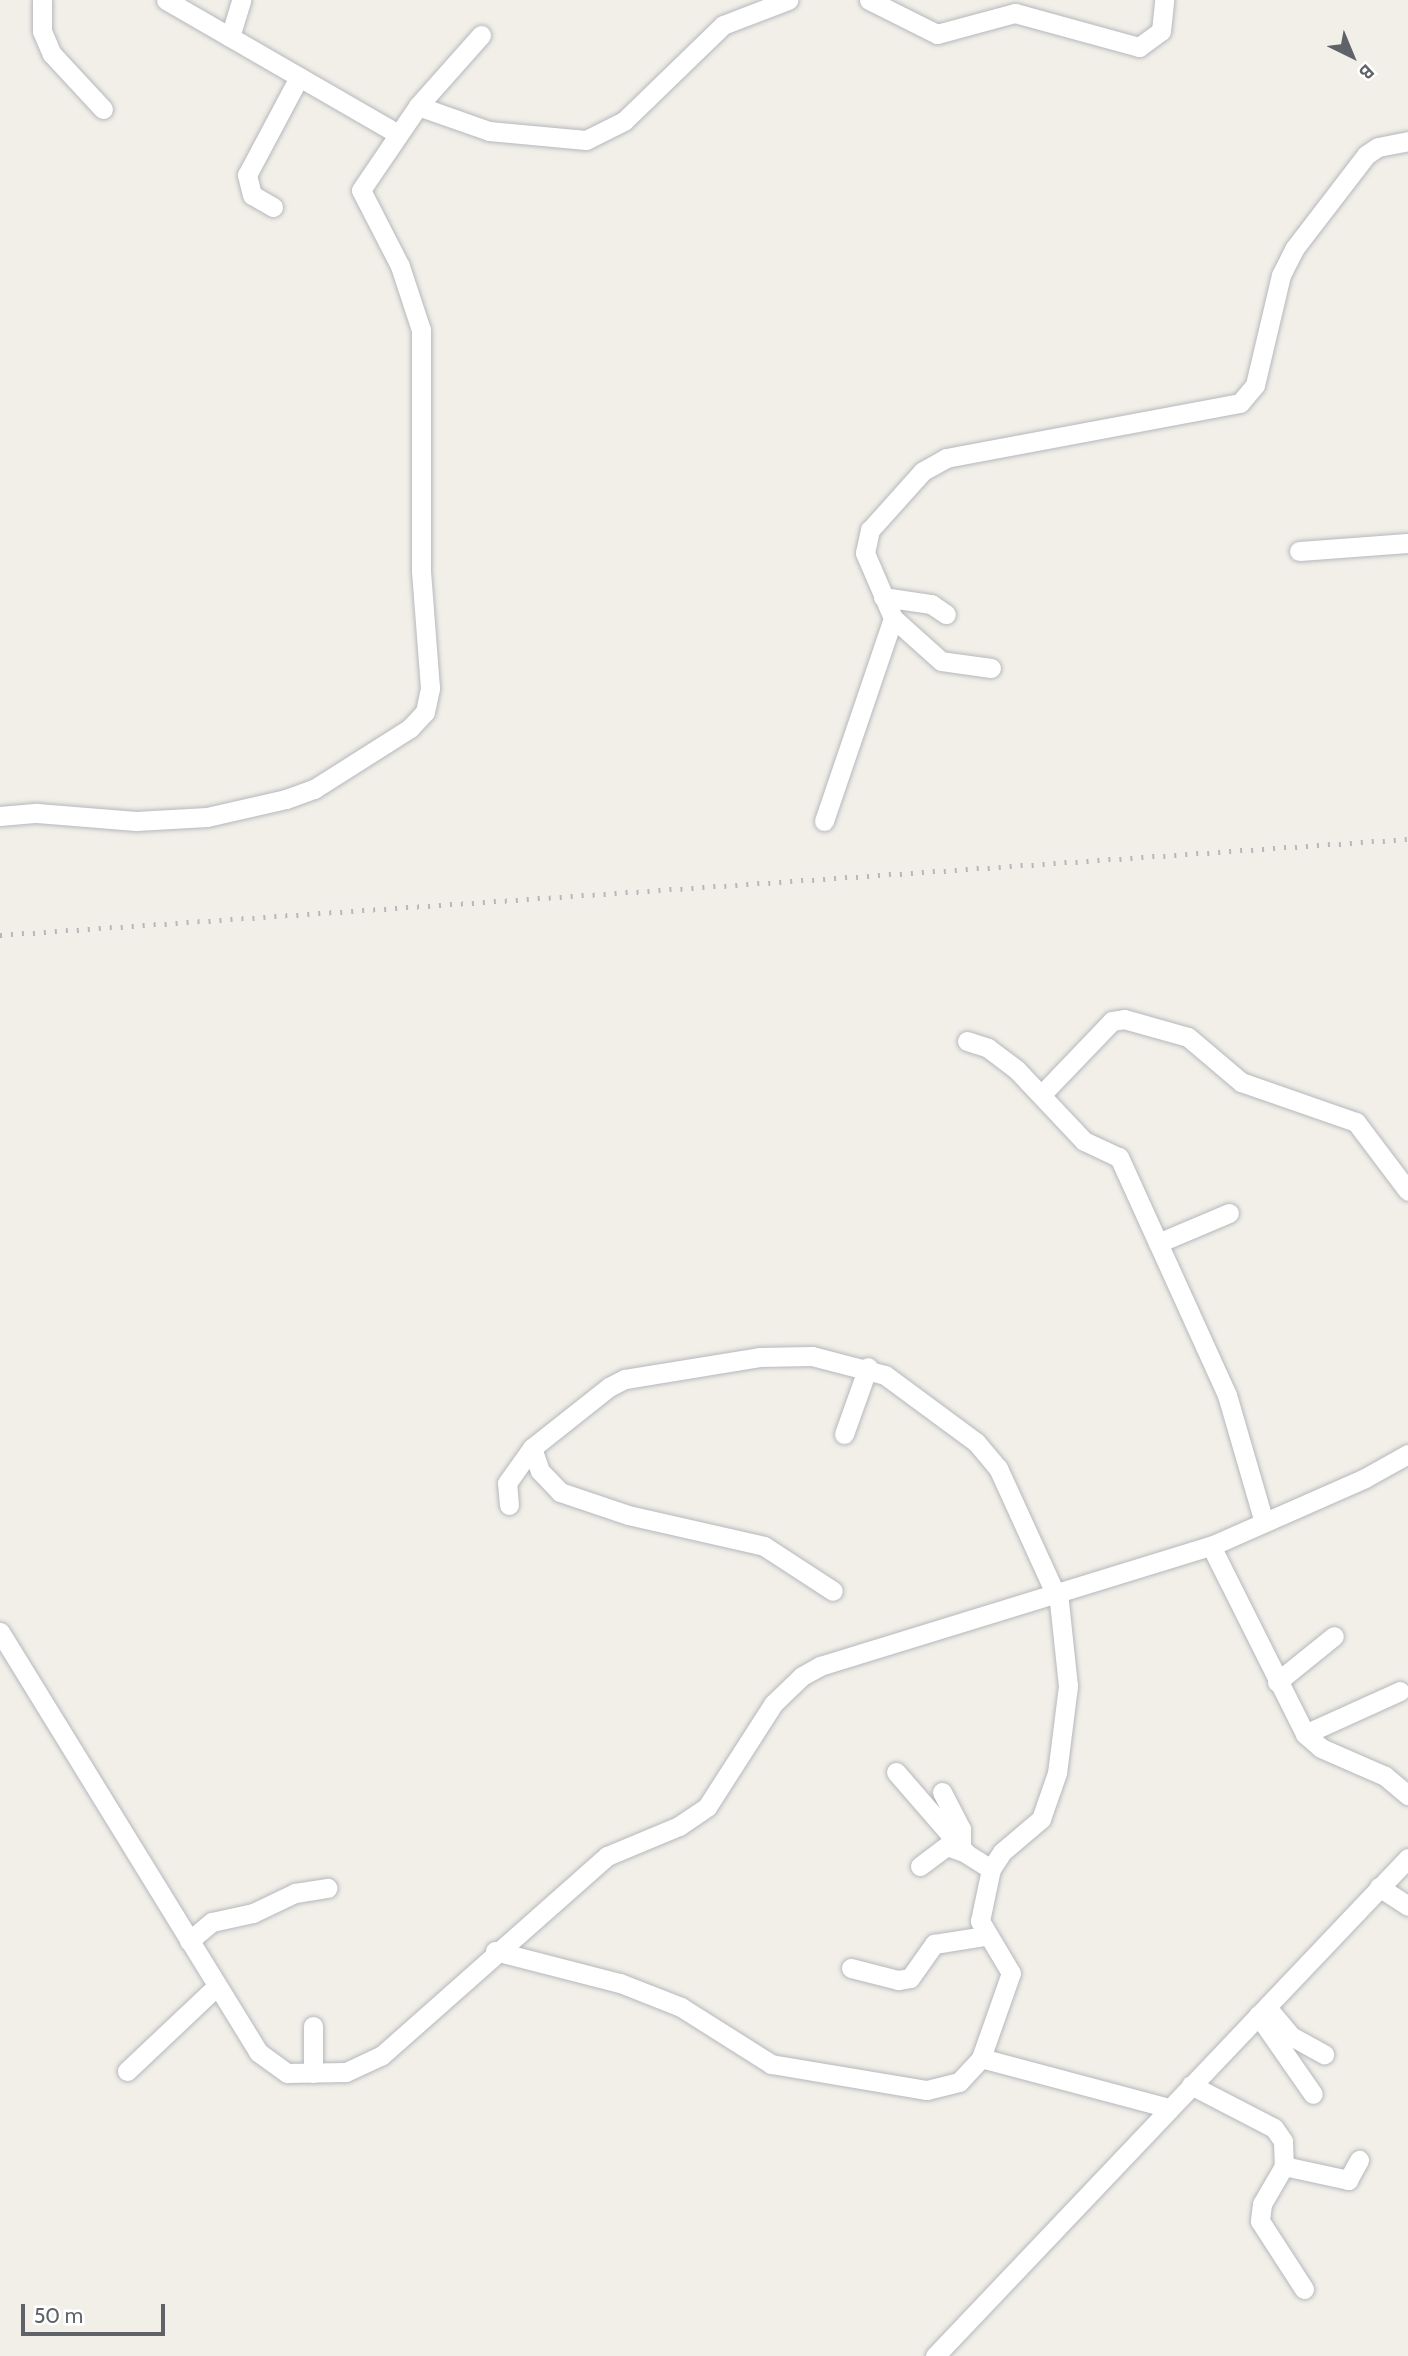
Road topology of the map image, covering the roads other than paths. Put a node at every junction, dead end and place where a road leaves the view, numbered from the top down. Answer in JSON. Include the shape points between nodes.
{"nodes":[{"id":1,"x":42,"y":0,"type":"edge"},
{"id":2,"x":166,"y":0,"type":"edge"},
{"id":3,"x":241,"y":0,"type":"edge"},
{"id":4,"x":788,"y":0,"type":"edge"},
{"id":5,"x":869,"y":0,"type":"edge"},
{"id":6,"x":1164,"y":0,"type":"edge"},
{"id":7,"x":481,"y":35,"type":"dead end"},
{"id":8,"x":230,"y":37,"type":"junction"},
{"id":9,"x":299,"y":77,"type":"junction"},
{"id":10,"x":103,"y":109,"type":"dead end"},
{"id":11,"x":408,"y":120,"type":"junction"},
{"id":12,"x":1408,"y":141,"type":"edge"},
{"id":13,"x":273,"y":207,"type":"dead end"},
{"id":14,"x":1408,"y":543,"type":"edge"},
{"id":15,"x":1299,"y":551,"type":"dead end"},
{"id":16,"x":883,"y":597,"type":"junction"},
{"id":17,"x":946,"y":614,"type":"dead end"},
{"id":18,"x":893,"y":618,"type":"junction"},
{"id":19,"x":991,"y":668,"type":"dead end"},
{"id":20,"x":0,"y":816,"type":"edge"},
{"id":21,"x":824,"y":821,"type":"dead end"},
{"id":22,"x":967,"y":1041,"type":"dead end"},
{"id":23,"x":1042,"y":1094,"type":"junction"},
{"id":24,"x":1408,"y":1191,"type":"edge"},
{"id":25,"x":1229,"y":1213,"type":"dead end"},
{"id":26,"x":1158,"y":1243,"type":"junction"},
{"id":27,"x":868,"y":1367,"type":"junction"},
{"id":28,"x":844,"y":1434,"type":"dead end"},
{"id":29,"x":532,"y":1448,"type":"junction"},
{"id":30,"x":1408,"y":1454,"type":"edge"},
{"id":31,"x":509,"y":1505,"type":"dead end"},
{"id":32,"x":1264,"y":1522,"type":"junction"},
{"id":33,"x":1211,"y":1546,"type":"junction"},
{"id":34,"x":833,"y":1591,"type":"dead end"},
{"id":35,"x":1056,"y":1593,"type":"junction"},
{"id":36,"x":0,"y":1632,"type":"edge"},
{"id":37,"x":1334,"y":1636,"type":"dead end"},
{"id":38,"x":1277,"y":1682,"type":"junction"},
{"id":39,"x":1400,"y":1691,"type":"dead end"},
{"id":40,"x":1305,"y":1734,"type":"junction"},
{"id":41,"x":896,"y":1772,"type":"dead end"},
{"id":42,"x":942,"y":1792,"type":"dead end"},
{"id":43,"x":1408,"y":1795,"type":"edge"},
{"id":44,"x":964,"y":1851,"type":"junction"},
{"id":45,"x":1406,"y":1862,"type":"edge"},
{"id":46,"x":920,"y":1866,"type":"dead end"},
{"id":47,"x":991,"y":1869,"type":"junction"},
{"id":48,"x":1379,"y":1887,"type":"junction"},
{"id":49,"x":328,"y":1888,"type":"dead end"},
{"id":50,"x":1408,"y":1906,"type":"edge"},
{"id":51,"x":952,"y":1922,"type":"dead end"},
{"id":52,"x":982,"y":1936,"type":"junction"},
{"id":53,"x":189,"y":1941,"type":"junction"},
{"id":54,"x":495,"y":1951,"type":"junction"},
{"id":55,"x":851,"y":1968,"type":"dead end"},
{"id":56,"x":217,"y":1986,"type":"junction"},
{"id":57,"x":1262,"y":2010,"type":"junction"},
{"id":58,"x":313,"y":2026,"type":"dead end"},
{"id":59,"x":1324,"y":2054,"type":"dead end"},
{"id":60,"x":981,"y":2058,"type":"junction"},
{"id":61,"x":127,"y":2071,"type":"dead end"},
{"id":62,"x":313,"y":2073,"type":"junction"},
{"id":63,"x":1191,"y":2085,"type":"junction"},
{"id":64,"x":1313,"y":2094,"type":"dead end"},
{"id":65,"x":1169,"y":2108,"type":"junction"},
{"id":66,"x":1359,"y":2160,"type":"dead end"},
{"id":67,"x":1284,"y":2166,"type":"junction"},
{"id":68,"x":1304,"y":2289,"type":"dead end"},
{"id":69,"x":935,"y":2356,"type":"edge"}],
"edges":[{"from":1,"to":10,"type":"street","via":[[42,31],[52,54]]},
{"from":2,"to":8,"type":"street"},
{"from":3,"to":8,"type":"street"},
{"from":4,"to":11,"type":"street","via":[[723,25],[624,121],[586,140]]},
{"from":5,"to":6,"type":"street","via":[[937,34],[1016,13],[1139,47],[1161,32]]},
{"from":7,"to":11,"type":"street"},
{"from":8,"to":9,"type":"street"},
{"from":9,"to":11,"type":"street"},
{"from":9,"to":13,"type":"street","via":[[247,175],[252,195]]},
{"from":11,"to":20,"type":"street","via":[[362,185],[361,196],[400,266],[421,330],[421,571],[430,688],[425,712],[410,728],[314,789],[286,799],[184,818],[127,821],[37,813]]},
{"from":12,"to":16,"type":"street","via":[[1377,147],[1366,155],[1294,249],[1281,275],[1249,395],[1232,406],[933,463],[865,539],[865,553]]},
{"from":14,"to":15,"type":"street"},
{"from":16,"to":17,"type":"street","via":[[931,604]]},
{"from":16,"to":18,"type":"street"},
{"from":18,"to":19,"type":"street","via":[[941,662]]},
{"from":18,"to":21,"type":"street"},
{"from":22,"to":23,"type":"street","via":[[988,1048]]},
{"from":23,"to":24,"type":"street","via":[[1112,1021],[1124,1019],[1188,1037],[1241,1082],[1356,1122]]},
{"from":23,"to":26,"type":"street","via":[[1084,1141],[1119,1157]]},
{"from":25,"to":26,"type":"street"},
{"from":26,"to":32,"type":"street","via":[[1227,1395]]},
{"from":27,"to":28,"type":"street"},
{"from":27,"to":29,"type":"street","via":[[788,1354],[625,1378],[594,1396]]},
{"from":27,"to":35,"type":"street","via":[[906,1387],[987,1454],[998,1468]]},
{"from":29,"to":31,"type":"street","via":[[507,1483]]},
{"from":29,"to":34,"type":"street","via":[[540,1471],[560,1492],[628,1515],[764,1546]]},
{"from":30,"to":32,"type":"street"},
{"from":32,"to":33,"type":"street"},
{"from":33,"to":35,"type":"street"},
{"from":33,"to":38,"type":"street"},
{"from":35,"to":47,"type":"street","via":[[1068,1686],[1055,1782],[1041,1819],[1002,1852]]},
{"from":35,"to":54,"type":"street","via":[[820,1666],[802,1676],[773,1704],[707,1807],[679,1826],[607,1856]]},
{"from":36,"to":53,"type":"street"},
{"from":37,"to":38,"type":"street"},
{"from":38,"to":40,"type":"street"},
{"from":39,"to":40,"type":"street"},
{"from":40,"to":43,"type":"street","via":[[1321,1748],[1385,1776]]},
{"from":41,"to":44,"type":"street"},
{"from":42,"to":44,"type":"street","via":[[961,1829]]},
{"from":44,"to":46,"type":"street","via":[[947,1846]]},
{"from":44,"to":47,"type":"street"},
{"from":45,"to":48,"type":"street"},
{"from":47,"to":52,"type":"street","via":[[980,1915]]},
{"from":48,"to":50,"type":"street"},
{"from":48,"to":57,"type":"street"},
{"from":49,"to":53,"type":"street","via":[[295,1893],[253,1913],[212,1922]]},
{"from":51,"to":52,"type":"street"},
{"from":52,"to":55,"type":"street","via":[[934,1944],[911,1978],[898,1980]]},
{"from":52,"to":60,"type":"street","via":[[1011,1973]]},
{"from":53,"to":56,"type":"street"},
{"from":54,"to":60,"type":"street","via":[[620,1983],[681,2007],[771,2064],[927,2090],[959,2082]]},
{"from":54,"to":62,"type":"street","via":[[371,2064],[346,2072]]},
{"from":56,"to":61,"type":"street"},
{"from":56,"to":62,"type":"street","via":[[272,2067],[287,2073]]},
{"from":57,"to":59,"type":"street","via":[[1291,2036]]},
{"from":57,"to":63,"type":"street"},
{"from":57,"to":64,"type":"street"},
{"from":58,"to":62,"type":"street"},
{"from":60,"to":65,"type":"street"},
{"from":63,"to":65,"type":"street"},
{"from":63,"to":67,"type":"street","via":[[1273,2128],[1283,2141]]},
{"from":65,"to":69,"type":"street"},
{"from":66,"to":67,"type":"street","via":[[1348,2180]]},
{"from":67,"to":68,"type":"street","via":[[1262,2204],[1260,2221]]}]}
